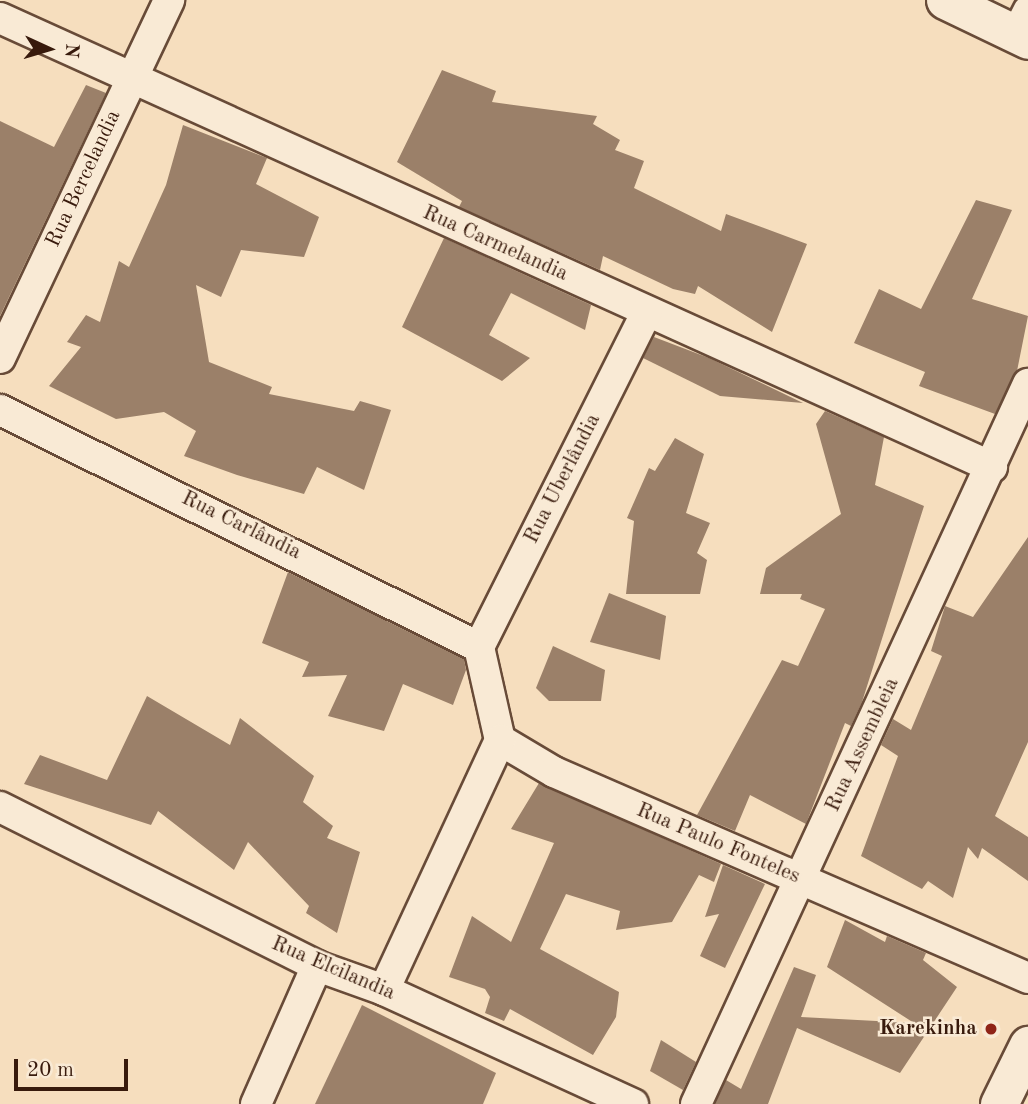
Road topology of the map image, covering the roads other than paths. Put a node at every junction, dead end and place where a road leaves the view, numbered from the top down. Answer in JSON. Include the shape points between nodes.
{"nodes":[{"id":1,"x":169,"y":0,"type":"edge"},
{"id":2,"x":945,"y":0,"type":"edge"},
{"id":3,"x":0,"y":18,"type":"edge"},
{"id":4,"x":1024,"y":29,"type":"edge"},
{"id":5,"x":131,"y":80,"type":"junction"},
{"id":6,"x":647,"y":312,"type":"junction"},
{"id":7,"x":0,"y":358,"type":"edge"},
{"id":8,"x":1028,"y":384,"type":"edge"},
{"id":9,"x":0,"y":410,"type":"edge"},
{"id":10,"x":992,"y":467,"type":"junction"},
{"id":11,"x":479,"y":646,"type":"junction"},
{"id":12,"x":500,"y":740,"type":"junction"},
{"id":13,"x":0,"y":807,"type":"edge"},
{"id":14,"x":800,"y":879,"type":"junction"},
{"id":15,"x":317,"y":967,"type":"junction"},
{"id":16,"x":1028,"y":978,"type":"edge"},
{"id":17,"x":384,"y":990,"type":"junction"},
{"id":18,"x":1028,"y":1045,"type":"edge"},
{"id":19,"x":256,"y":1104,"type":"edge"},
{"id":20,"x":633,"y":1104,"type":"edge"},
{"id":21,"x":696,"y":1104,"type":"edge"},
{"id":22,"x":999,"y":1104,"type":"edge"}],
"edges":[{"from":1,"to":5,"type":"street","name":"Rua Bercelandia"},
{"from":2,"to":4,"type":"street"},
{"from":3,"to":5,"type":"street","name":"Rua Carmelandia"},
{"from":5,"to":6,"type":"street","name":"Rua Carmelandia"},
{"from":5,"to":7,"type":"street","name":"Rua Bercelandia"},
{"from":6,"to":10,"type":"street","name":"Rua Carmelandia"},
{"from":6,"to":11,"type":"street","name":"Rua Uberlândia"},
{"from":8,"to":10,"type":"street","name":"Rua Assembleia"},
{"from":9,"to":11,"type":"street","name":"Rua Carlândia"},
{"from":10,"to":14,"type":"street","name":"Rua Assembleia"},
{"from":11,"to":12,"type":"street"},
{"from":12,"to":14,"type":"street","name":"Rua Paulo Fonteles","via":[[554,772]]},
{"from":12,"to":17,"type":"street"},
{"from":13,"to":15,"type":"street","name":"Rua Elcilandia"},
{"from":14,"to":16,"type":"street","name":"Rua Paulo Fonteles"},
{"from":14,"to":21,"type":"street","name":"Rua Assembleia"},
{"from":15,"to":17,"type":"street","name":"Rua Elcilandia"},
{"from":15,"to":19,"type":"street"},
{"from":17,"to":20,"type":"street","name":"Rua Elcilandia"},
{"from":18,"to":22,"type":"street"}]}
